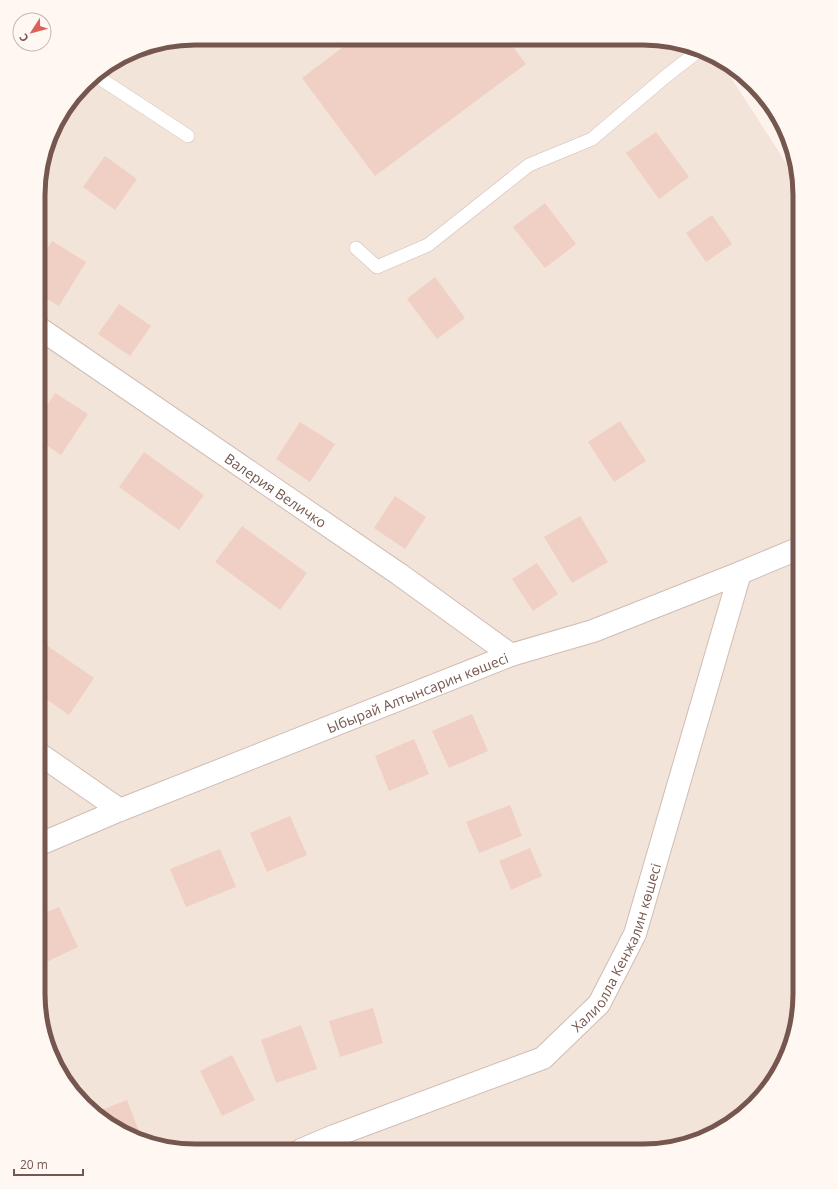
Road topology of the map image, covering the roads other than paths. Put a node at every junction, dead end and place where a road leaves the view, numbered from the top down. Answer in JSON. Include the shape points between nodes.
{"nodes":[{"id":1,"x":695,"y":54,"type":"edge"},
{"id":2,"x":101,"y":79,"type":"edge"},
{"id":3,"x":188,"y":136,"type":"dead end"},
{"id":4,"x":356,"y":248,"type":"dead end"},
{"id":5,"x":45,"y":332,"type":"edge"},
{"id":6,"x":793,"y":551,"type":"edge"},
{"id":7,"x":740,"y":573,"type":"junction"},
{"id":8,"x":511,"y":655,"type":"junction"},
{"id":9,"x":45,"y":758,"type":"edge"},
{"id":10,"x":120,"y":810,"type":"junction"},
{"id":11,"x":45,"y":842,"type":"edge"},
{"id":12,"x":315,"y":1144,"type":"edge"}],
"edges":[{"from":1,"to":4,"type":"lane","via":[[592,139],[529,165],[428,245],[377,268]]},
{"from":2,"to":3,"type":"lane"},
{"from":5,"to":8,"type":"street","name":"Валерия Величко","via":[[399,574]]},
{"from":6,"to":7,"type":"street","name":"Ыбырай Алтынсарин көшесі"},
{"from":7,"to":8,"type":"street","name":"Ыбырай Алтынсарин көшесі","via":[[593,631]]},
{"from":7,"to":12,"type":"street","name":"Халиолла Кенжалин көшесі","via":[[634,934],[600,1004],[542,1058]]},
{"from":8,"to":10,"type":"street","name":"Ыбырай Алтынсарин көшесі"},
{"from":9,"to":10,"type":"street"},
{"from":10,"to":11,"type":"street","name":"Ыбырай Алтынсарин көшесі"}]}
